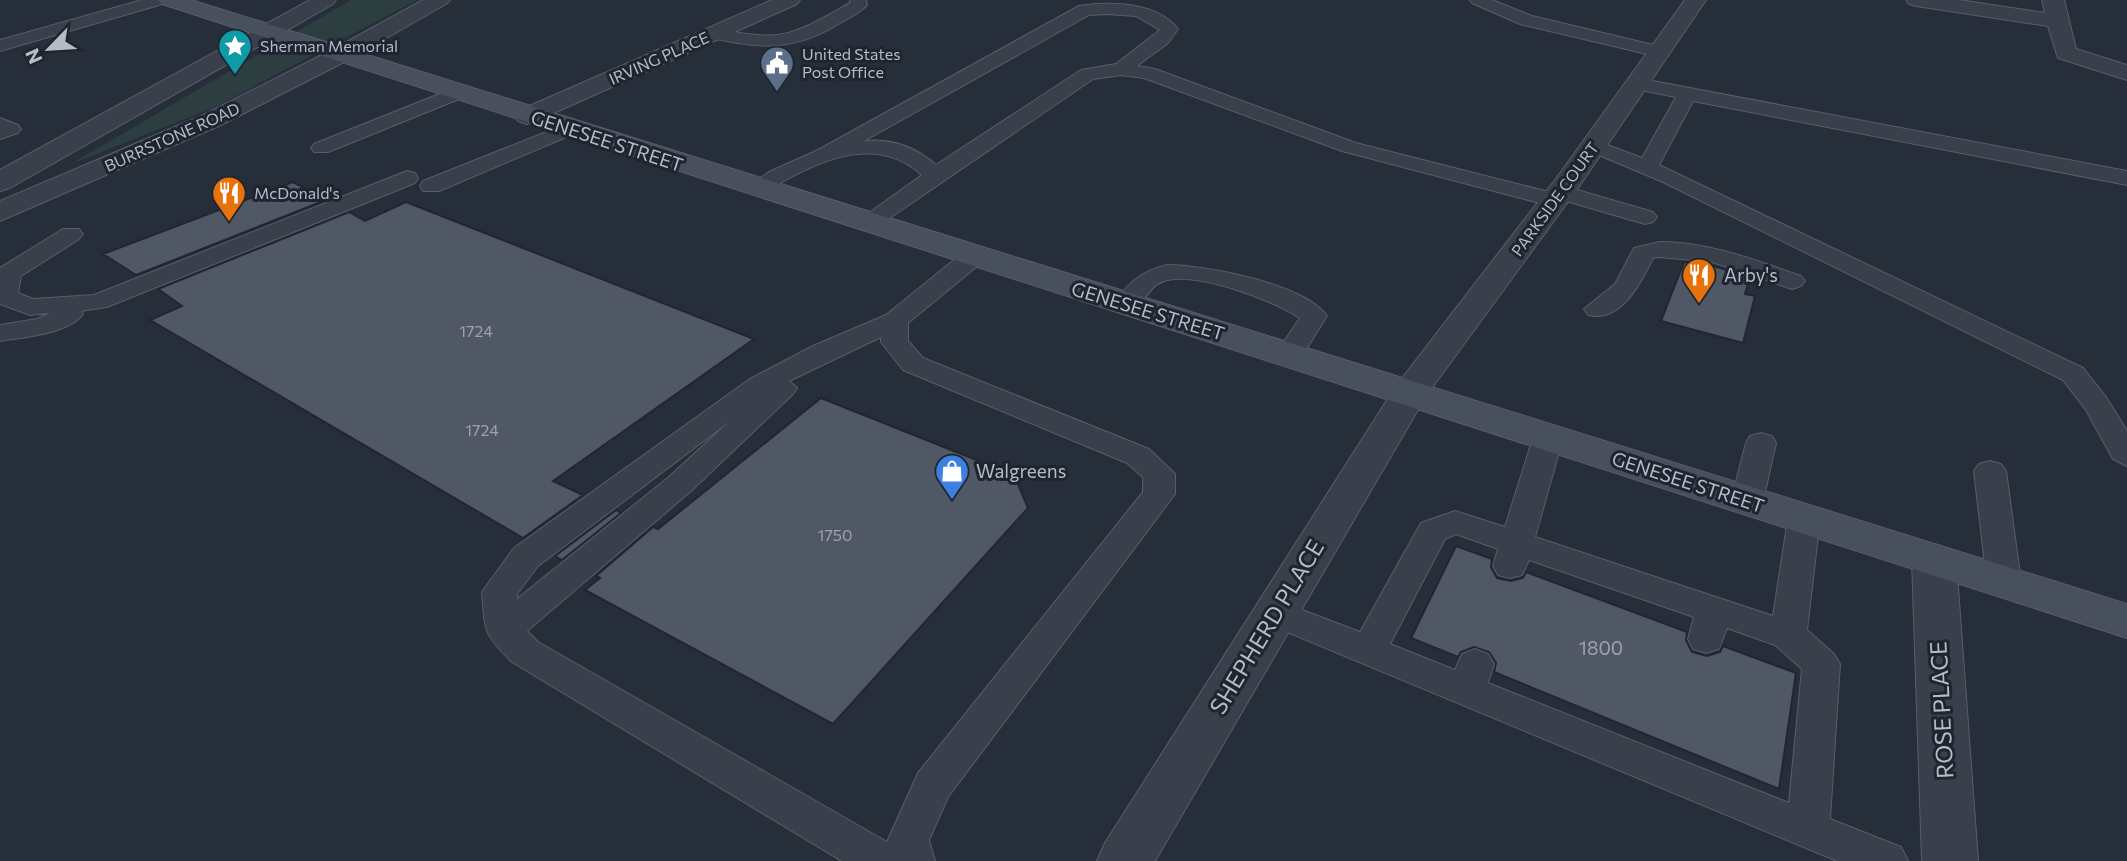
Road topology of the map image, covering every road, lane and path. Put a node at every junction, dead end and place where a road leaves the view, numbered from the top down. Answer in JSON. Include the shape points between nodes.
{"nodes":[{"id":1,"x":160,"y":0,"type":"edge"},
{"id":2,"x":169,"y":0,"type":"edge"},
{"id":3,"x":326,"y":0,"type":"edge"},
{"id":4,"x":439,"y":0,"type":"edge"},
{"id":5,"x":790,"y":0,"type":"edge"},
{"id":6,"x":858,"y":0,"type":"edge"},
{"id":7,"x":1696,"y":0,"type":"edge"},
{"id":8,"x":1916,"y":0,"type":"edge"},
{"id":9,"x":1485,"y":1,"type":"edge"},
{"id":10,"x":2055,"y":11,"type":"edge"},
{"id":11,"x":714,"y":33,"type":"junction"},
{"id":12,"x":279,"y":35,"type":"junction"},
{"id":13,"x":0,"y":46,"type":"edge"},
{"id":14,"x":1660,"y":52,"type":"junction"},
{"id":15,"x":340,"y":55,"type":"junction"},
{"id":16,"x":1121,"y":68,"type":"junction"},
{"id":17,"x":2127,"y":73,"type":"edge"},
{"id":18,"x":1637,"y":84,"type":"junction"},
{"id":19,"x":457,"y":93,"type":"junction"},
{"id":20,"x":1687,"y":94,"type":"junction"},
{"id":21,"x":527,"y":116,"type":"junction"},
{"id":22,"x":0,"y":124,"type":"edge"},
{"id":23,"x":569,"y":129,"type":"junction"},
{"id":24,"x":0,"y":133,"type":"edge"},
{"id":25,"x":1594,"y":146,"type":"junction"},
{"id":26,"x":321,"y":148,"type":"dead end"},
{"id":27,"x":827,"y":153,"type":"junction"},
{"id":28,"x":1647,"y":167,"type":"junction"},
{"id":29,"x":935,"y":175,"type":"junction"},
{"id":30,"x":407,"y":178,"type":"dead end"},
{"id":31,"x":2127,"y":178,"type":"edge"},
{"id":32,"x":0,"y":182,"type":"edge"},
{"id":33,"x":431,"y":186,"type":"dead end"},
{"id":34,"x":757,"y":188,"type":"junction"},
{"id":35,"x":1558,"y":196,"type":"junction"},
{"id":36,"x":0,"y":206,"type":"edge"},
{"id":37,"x":0,"y":212,"type":"edge"},
{"id":38,"x":1644,"y":217,"type":"dead end"},
{"id":39,"x":867,"y":223,"type":"junction"},
{"id":40,"x":71,"y":233,"type":"dead end"},
{"id":41,"x":973,"y":257,"type":"junction"},
{"id":42,"x":4,"y":276,"type":"edge"},
{"id":43,"x":1792,"y":281,"type":"dead end"},
{"id":44,"x":98,"y":302,"type":"junction"},
{"id":45,"x":1126,"y":305,"type":"junction"},
{"id":46,"x":1597,"y":309,"type":"dead end"},
{"id":47,"x":895,"y":321,"type":"junction"},
{"id":48,"x":0,"y":333,"type":"edge"},
{"id":49,"x":819,"y":354,"type":"junction"},
{"id":50,"x":1288,"y":356,"type":"junction"},
{"id":51,"x":1409,"y":394,"type":"junction"},
{"id":52,"x":1548,"y":438,"type":"junction"},
{"id":53,"x":1760,"y":443,"type":"dead end"},
{"id":54,"x":2127,"y":456,"type":"edge"},
{"id":55,"x":1990,"y":471,"type":"dead end"},
{"id":56,"x":1747,"y":500,"type":"junction"},
{"id":57,"x":1804,"y":519,"type":"junction"},
{"id":58,"x":1515,"y":555,"type":"junction"},
{"id":59,"x":1934,"y":560,"type":"junction"},
{"id":60,"x":2004,"y":582,"type":"junction"},
{"id":61,"x":1276,"y":613,"type":"junction"},
{"id":62,"x":2127,"y":621,"type":"edge"},
{"id":63,"x":503,"y":631,"type":"junction"},
{"id":64,"x":1788,"y":635,"type":"junction"},
{"id":65,"x":1368,"y":651,"type":"junction"},
{"id":66,"x":1808,"y":829,"type":"junction"},
{"id":67,"x":881,"y":861,"type":"edge"},
{"id":68,"x":913,"y":861,"type":"edge"},
{"id":69,"x":1125,"y":861,"type":"edge"},
{"id":70,"x":1886,"y":861,"type":"edge"},
{"id":71,"x":1950,"y":861,"type":"edge"}],
"edges":[{"from":1,"to":13,"type":"lane"},
{"from":2,"to":12,"type":"main road","name":"GENESEE STREET"},
{"from":3,"to":12,"type":"street"},
{"from":4,"to":15,"type":"street","name":"BURRSTONE ROAD"},
{"from":5,"to":11,"type":"street","name":"IRVING PLACE"},
{"from":6,"to":11,"type":"lane","via":[[859,5],[801,37],[773,41]]},
{"from":7,"to":14,"type":"street","name":"PARKSIDE COURT"},
{"from":8,"to":10,"type":"street"},
{"from":9,"to":14,"type":"lane","via":[[1526,20]]},
{"from":10,"to":17,"type":"street","via":[[2066,53]]},
{"from":11,"to":21,"type":"street","name":"IRVING PLACE"},
{"from":12,"to":15,"type":"main road","name":"GENESEE STREET"},
{"from":12,"to":32,"type":"street","name":"BURRSTONE ROAD"},
{"from":12,"to":36,"type":"street"},
{"from":14,"to":18,"type":"street","name":"PARKSIDE COURT"},
{"from":15,"to":19,"type":"main road","name":"GENESEE STREET"},
{"from":15,"to":37,"type":"street","name":"BURRSTONE ROAD","via":[[170,140]]},
{"from":16,"to":27,"type":"lane","via":[[1169,29],[1160,19],[1139,12],[1111,7],[1085,10]]},
{"from":16,"to":29,"type":"lane","via":[[1088,74]]},
{"from":16,"to":35,"type":"lane","via":[[1148,73],[1349,147]]},
{"from":18,"to":20,"type":"lane"},
{"from":18,"to":25,"type":"street","name":"PARKSIDE COURT"},
{"from":19,"to":21,"type":"main road","name":"GENESEE STREET"},
{"from":19,"to":26,"type":"lane"},
{"from":20,"to":28,"type":"lane"},
{"from":20,"to":31,"type":"lane"},
{"from":21,"to":23,"type":"main road","name":"GENESEE STREET"},
{"from":22,"to":24,"type":"lane","via":[[11,129]]},
{"from":23,"to":33,"type":"lane"},
{"from":23,"to":34,"type":"main road","name":"GENESEE STREET"},
{"from":25,"to":28,"type":"lane"},
{"from":25,"to":35,"type":"street","name":"PARKSIDE COURT"},
{"from":27,"to":29,"type":"lane","via":[[879,147],[909,154]]},
{"from":27,"to":34,"type":"lane"},
{"from":28,"to":54,"type":"lane","via":[[2073,374]]},
{"from":29,"to":39,"type":"lane"},
{"from":30,"to":44,"type":"lane"},
{"from":34,"to":39,"type":"main road","name":"GENESEE STREET"},
{"from":35,"to":38,"type":"lane"},
{"from":35,"to":51,"type":"street","name":"PARKSIDE COURT"},
{"from":39,"to":41,"type":"main road","name":"GENESEE STREET"},
{"from":40,"to":42,"type":"lane"},
{"from":41,"to":45,"type":"main road","name":"GENESEE STREET"},
{"from":41,"to":47,"type":"lane"},
{"from":42,"to":44,"type":"lane","via":[[5,297],[30,307]]},
{"from":43,"to":46,"type":"lane","via":[[1679,248],[1659,248],[1643,253],[1626,288]]},
{"from":44,"to":48,"type":"lane","via":[[44,326]]},
{"from":45,"to":50,"type":"main road","name":"GENESEE STREET"},
{"from":45,"to":50,"type":"lane","via":[[1152,277],[1171,271],[1189,270],[1236,282],[1302,306],[1314,316]]},
{"from":47,"to":49,"type":"lane"},
{"from":47,"to":68,"type":"lane","via":[[894,342],[913,365],[1138,456],[1159,474],[1159,494],[932,786],[908,840]]},
{"from":49,"to":63,"type":"lane","via":[[680,484]]},
{"from":49,"to":63,"type":"lane","via":[[760,385],[526,558],[499,592]]},
{"from":50,"to":51,"type":"main road","name":"GENESEE STREET"},
{"from":51,"to":52,"type":"main road","name":"GENESEE STREET"},
{"from":51,"to":61,"type":"street","name":"SHEPHERD PLACE"},
{"from":52,"to":56,"type":"main road","name":"GENESEE STREET"},
{"from":52,"to":58,"type":"lane"},
{"from":53,"to":56,"type":"lane"},
{"from":55,"to":60,"type":"lane"},
{"from":56,"to":57,"type":"main road","name":"GENESEE STREET"},
{"from":57,"to":59,"type":"main road","name":"GENESEE STREET"},
{"from":57,"to":64,"type":"lane"},
{"from":58,"to":64,"type":"lane","via":[[1710,625]]},
{"from":58,"to":65,"type":"lane","via":[[1455,522],[1433,531]]},
{"from":59,"to":60,"type":"main road","name":"GENESEE STREET"},
{"from":59,"to":71,"type":"street","name":"ROSE PLACE"},
{"from":60,"to":62,"type":"main road","name":"GENESEE STREET"},
{"from":61,"to":65,"type":"lane"},
{"from":61,"to":69,"type":"street","name":"SHEPHERD PLACE"},
{"from":63,"to":67,"type":"lane","via":[[525,652]]},
{"from":64,"to":66,"type":"lane","via":[[1821,664]]},
{"from":65,"to":66,"type":"lane","via":[[1471,677],[1684,764]]},
{"from":66,"to":70,"type":"lane"}]}
